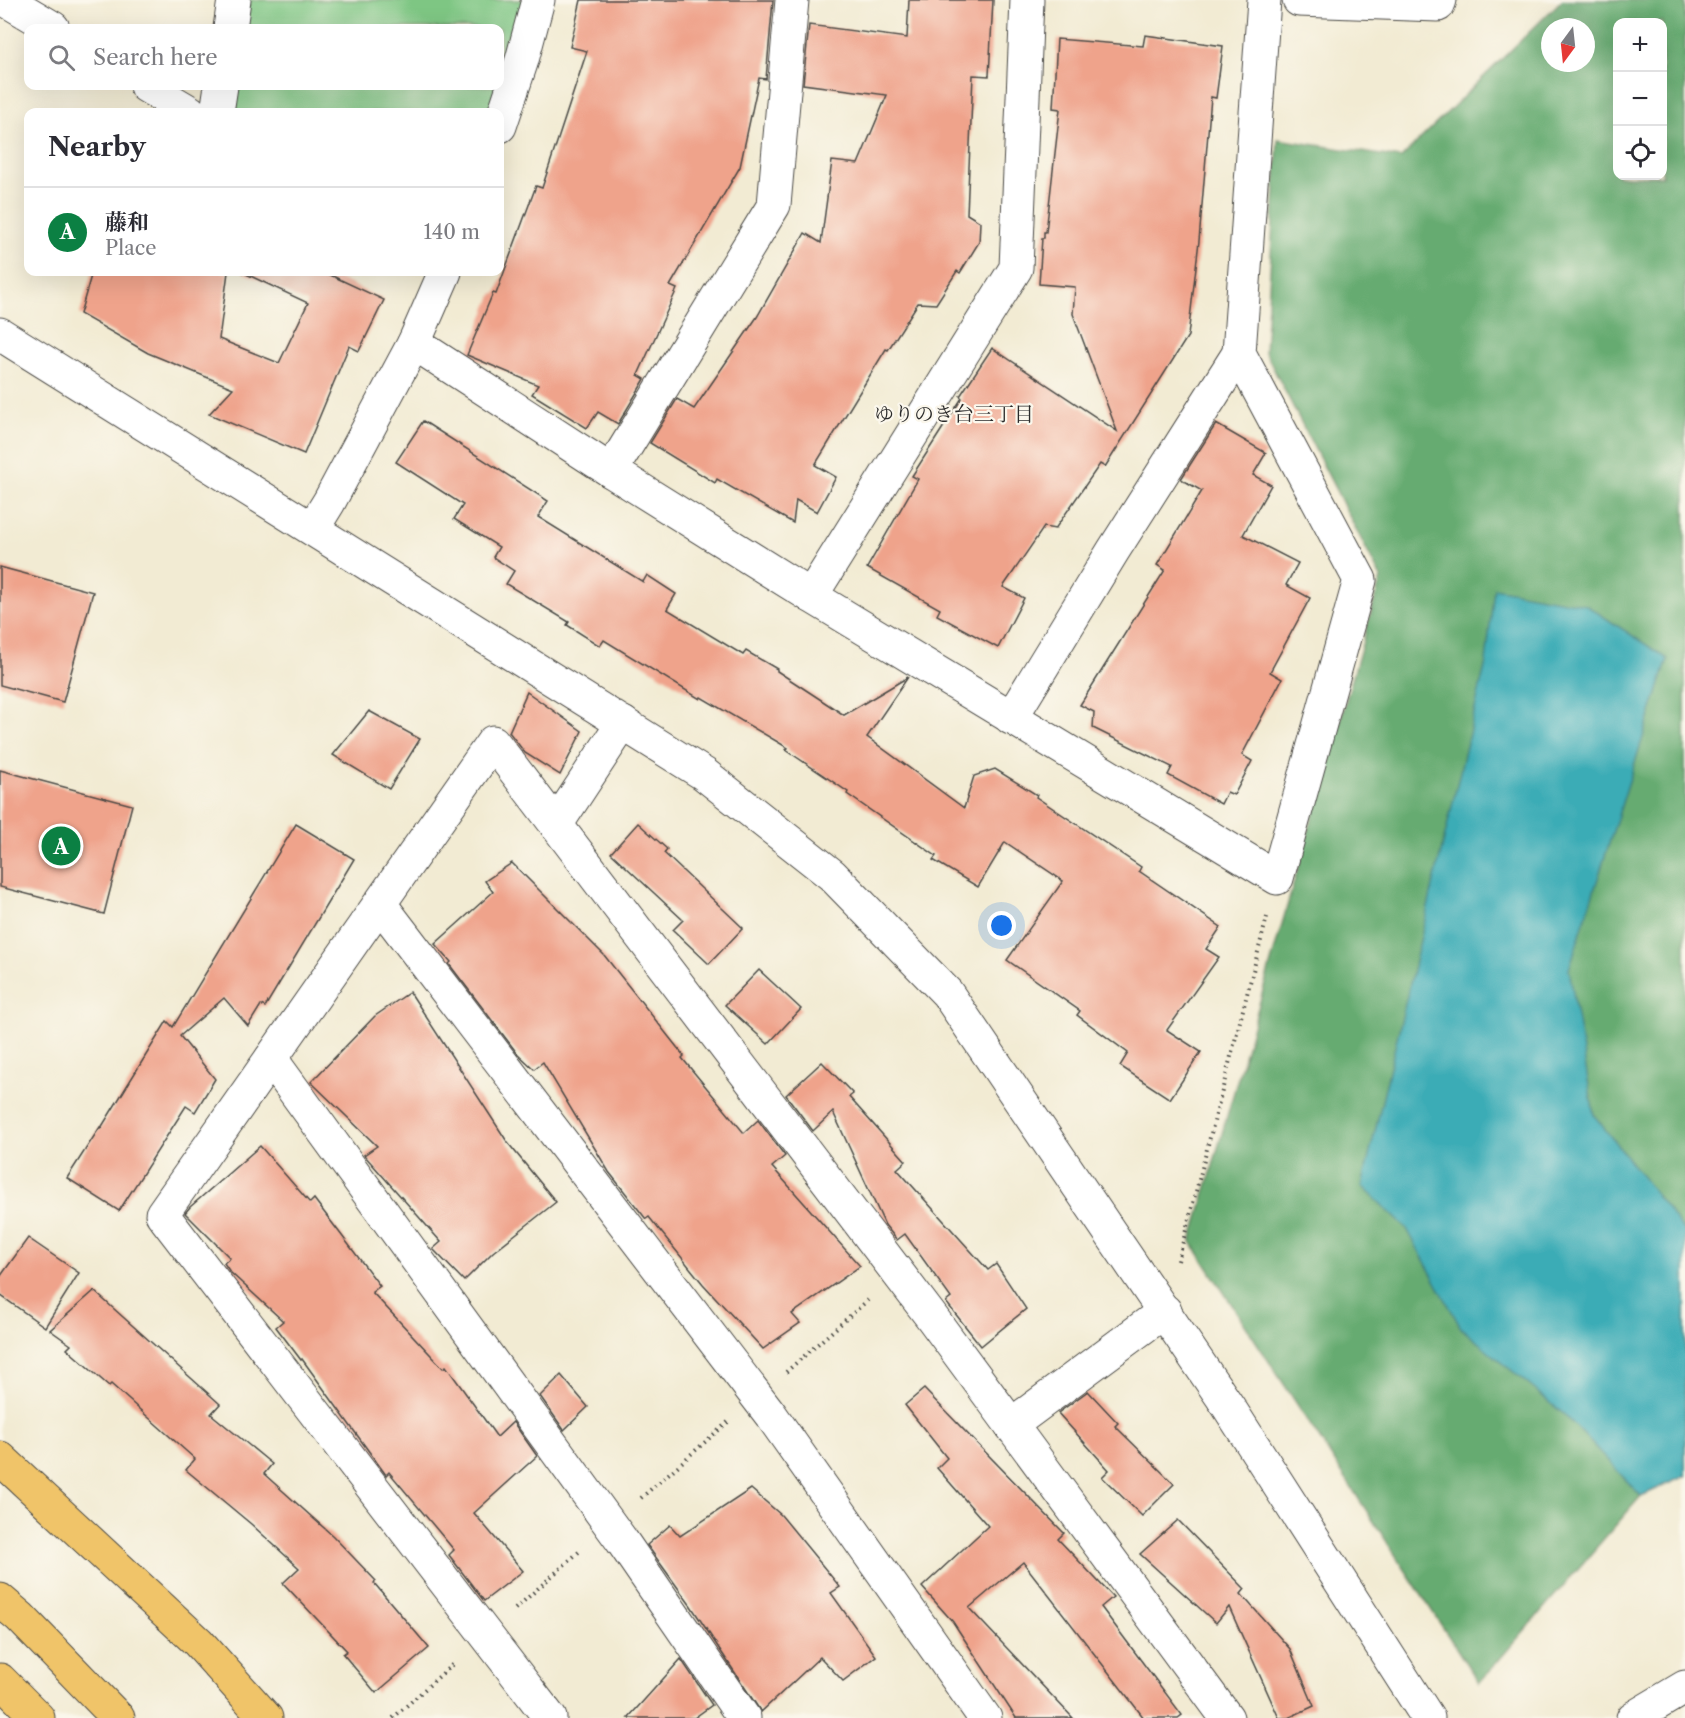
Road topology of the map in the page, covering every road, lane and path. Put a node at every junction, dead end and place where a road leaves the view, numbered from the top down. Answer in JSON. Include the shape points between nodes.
{"nodes":[{"id":1,"x":6,"y":0,"type":"edge"},
{"id":2,"x":234,"y":0,"type":"edge"},
{"id":3,"x":538,"y":0,"type":"edge"},
{"id":4,"x":792,"y":0,"type":"edge"},
{"id":5,"x":1027,"y":0,"type":"edge"},
{"id":6,"x":1264,"y":0,"type":"edge"},
{"id":7,"x":1299,"y":0,"type":"edge"},
{"id":8,"x":1440,"y":0,"type":"edge"},
{"id":9,"x":46,"y":24,"type":"edge"},
{"id":10,"x":231,"y":24,"type":"edge"},
{"id":11,"x":153,"y":90,"type":"edge"},
{"id":12,"x":220,"y":90,"type":"edge"},
{"id":13,"x":183,"y":108,"type":"edge"},
{"id":14,"x":218,"y":108,"type":"edge"},
{"id":15,"x":504,"y":114,"type":"edge"},
{"id":16,"x":439,"y":276,"type":"edge"},
{"id":17,"x":0,"y":334,"type":"edge"},
{"id":18,"x":414,"y":343,"type":"junction"},
{"id":19,"x":1239,"y":353,"type":"junction"},
{"id":20,"x":611,"y":471,"type":"junction"},
{"id":21,"x":313,"y":528,"type":"junction"},
{"id":22,"x":811,"y":596,"type":"junction"},
{"id":23,"x":1011,"y":718,"type":"junction"},
{"id":24,"x":623,"y":723,"type":"junction"},
{"id":25,"x":556,"y":825,"type":"junction"},
{"id":26,"x":1277,"y":878,"type":"junction"},
{"id":27,"x":380,"y":904,"type":"junction"},
{"id":28,"x":271,"y":1059,"type":"junction"},
{"id":29,"x":898,"y":1273,"type":"junction"},
{"id":30,"x":1165,"y":1311,"type":"junction"},
{"id":31,"x":782,"y":1375,"type":"dead end"},
{"id":32,"x":737,"y":1414,"type":"dead end"},
{"id":33,"x":1011,"y":1425,"type":"junction"},
{"id":34,"x":0,"y":1458,"type":"edge"},
{"id":35,"x":638,"y":1501,"type":"dead end"},
{"id":36,"x":585,"y":1548,"type":"dead end"},
{"id":37,"x":0,"y":1600,"type":"edge"},
{"id":38,"x":486,"y":1634,"type":"junction"},
{"id":39,"x":0,"y":1680,"type":"edge"},
{"id":40,"x":1685,"y":1687,"type":"edge"},
{"id":41,"x":38,"y":1718,"type":"edge"},
{"id":42,"x":117,"y":1718,"type":"edge"},
{"id":43,"x":266,"y":1718,"type":"edge"},
{"id":44,"x":393,"y":1718,"type":"edge"},
{"id":45,"x":550,"y":1718,"type":"edge"},
{"id":46,"x":744,"y":1718,"type":"edge"},
{"id":47,"x":985,"y":1718,"type":"edge"},
{"id":48,"x":1227,"y":1718,"type":"edge"},
{"id":49,"x":1428,"y":1718,"type":"edge"},
{"id":50,"x":1634,"y":1718,"type":"edge"}],
"edges":[{"from":1,"to":9,"type":"street"},
{"from":2,"to":10,"type":"street"},
{"from":3,"to":15,"type":"street"},
{"from":4,"to":20,"type":"street","via":[[774,205]]},
{"from":5,"to":22,"type":"street","via":[[1016,268]]},
{"from":6,"to":19,"type":"street"},
{"from":7,"to":8,"type":"street","via":[[1438,5]]},
{"from":11,"to":13,"type":"street"},
{"from":12,"to":14,"type":"street"},
{"from":16,"to":18,"type":"street"},
{"from":17,"to":21,"type":"street"},
{"from":18,"to":20,"type":"street"},
{"from":18,"to":21,"type":"street"},
{"from":19,"to":23,"type":"street"},
{"from":19,"to":26,"type":"street","via":[[1360,580]]},
{"from":20,"to":22,"type":"street"},
{"from":21,"to":24,"type":"street"},
{"from":22,"to":23,"type":"street"},
{"from":23,"to":26,"type":"street"},
{"from":24,"to":25,"type":"street"},
{"from":24,"to":30,"type":"street","via":[[704,774],[832,875],[947,993]]},
{"from":25,"to":27,"type":"street","via":[[493,742]]},
{"from":25,"to":29,"type":"street"},
{"from":26,"to":30,"type":"path"},
{"from":27,"to":28,"type":"street"},
{"from":27,"to":47,"type":"street","via":[[771,1414]]},
{"from":28,"to":38,"type":"street","via":[[162,1214]]},
{"from":28,"to":46,"type":"street","via":[[622,1541]]},
{"from":29,"to":31,"type":"path"},
{"from":29,"to":33,"type":"street"},
{"from":30,"to":33,"type":"street"},
{"from":30,"to":49,"type":"street"},
{"from":32,"to":35,"type":"path"},
{"from":33,"to":48,"type":"street"},
{"from":34,"to":43,"type":"main road","via":[[198,1642]]},
{"from":36,"to":38,"type":"path"},
{"from":37,"to":42,"type":"main road"},
{"from":38,"to":44,"type":"path"},
{"from":38,"to":45,"type":"street"},
{"from":39,"to":41,"type":"main road"},
{"from":40,"to":50,"type":"street"}]}
